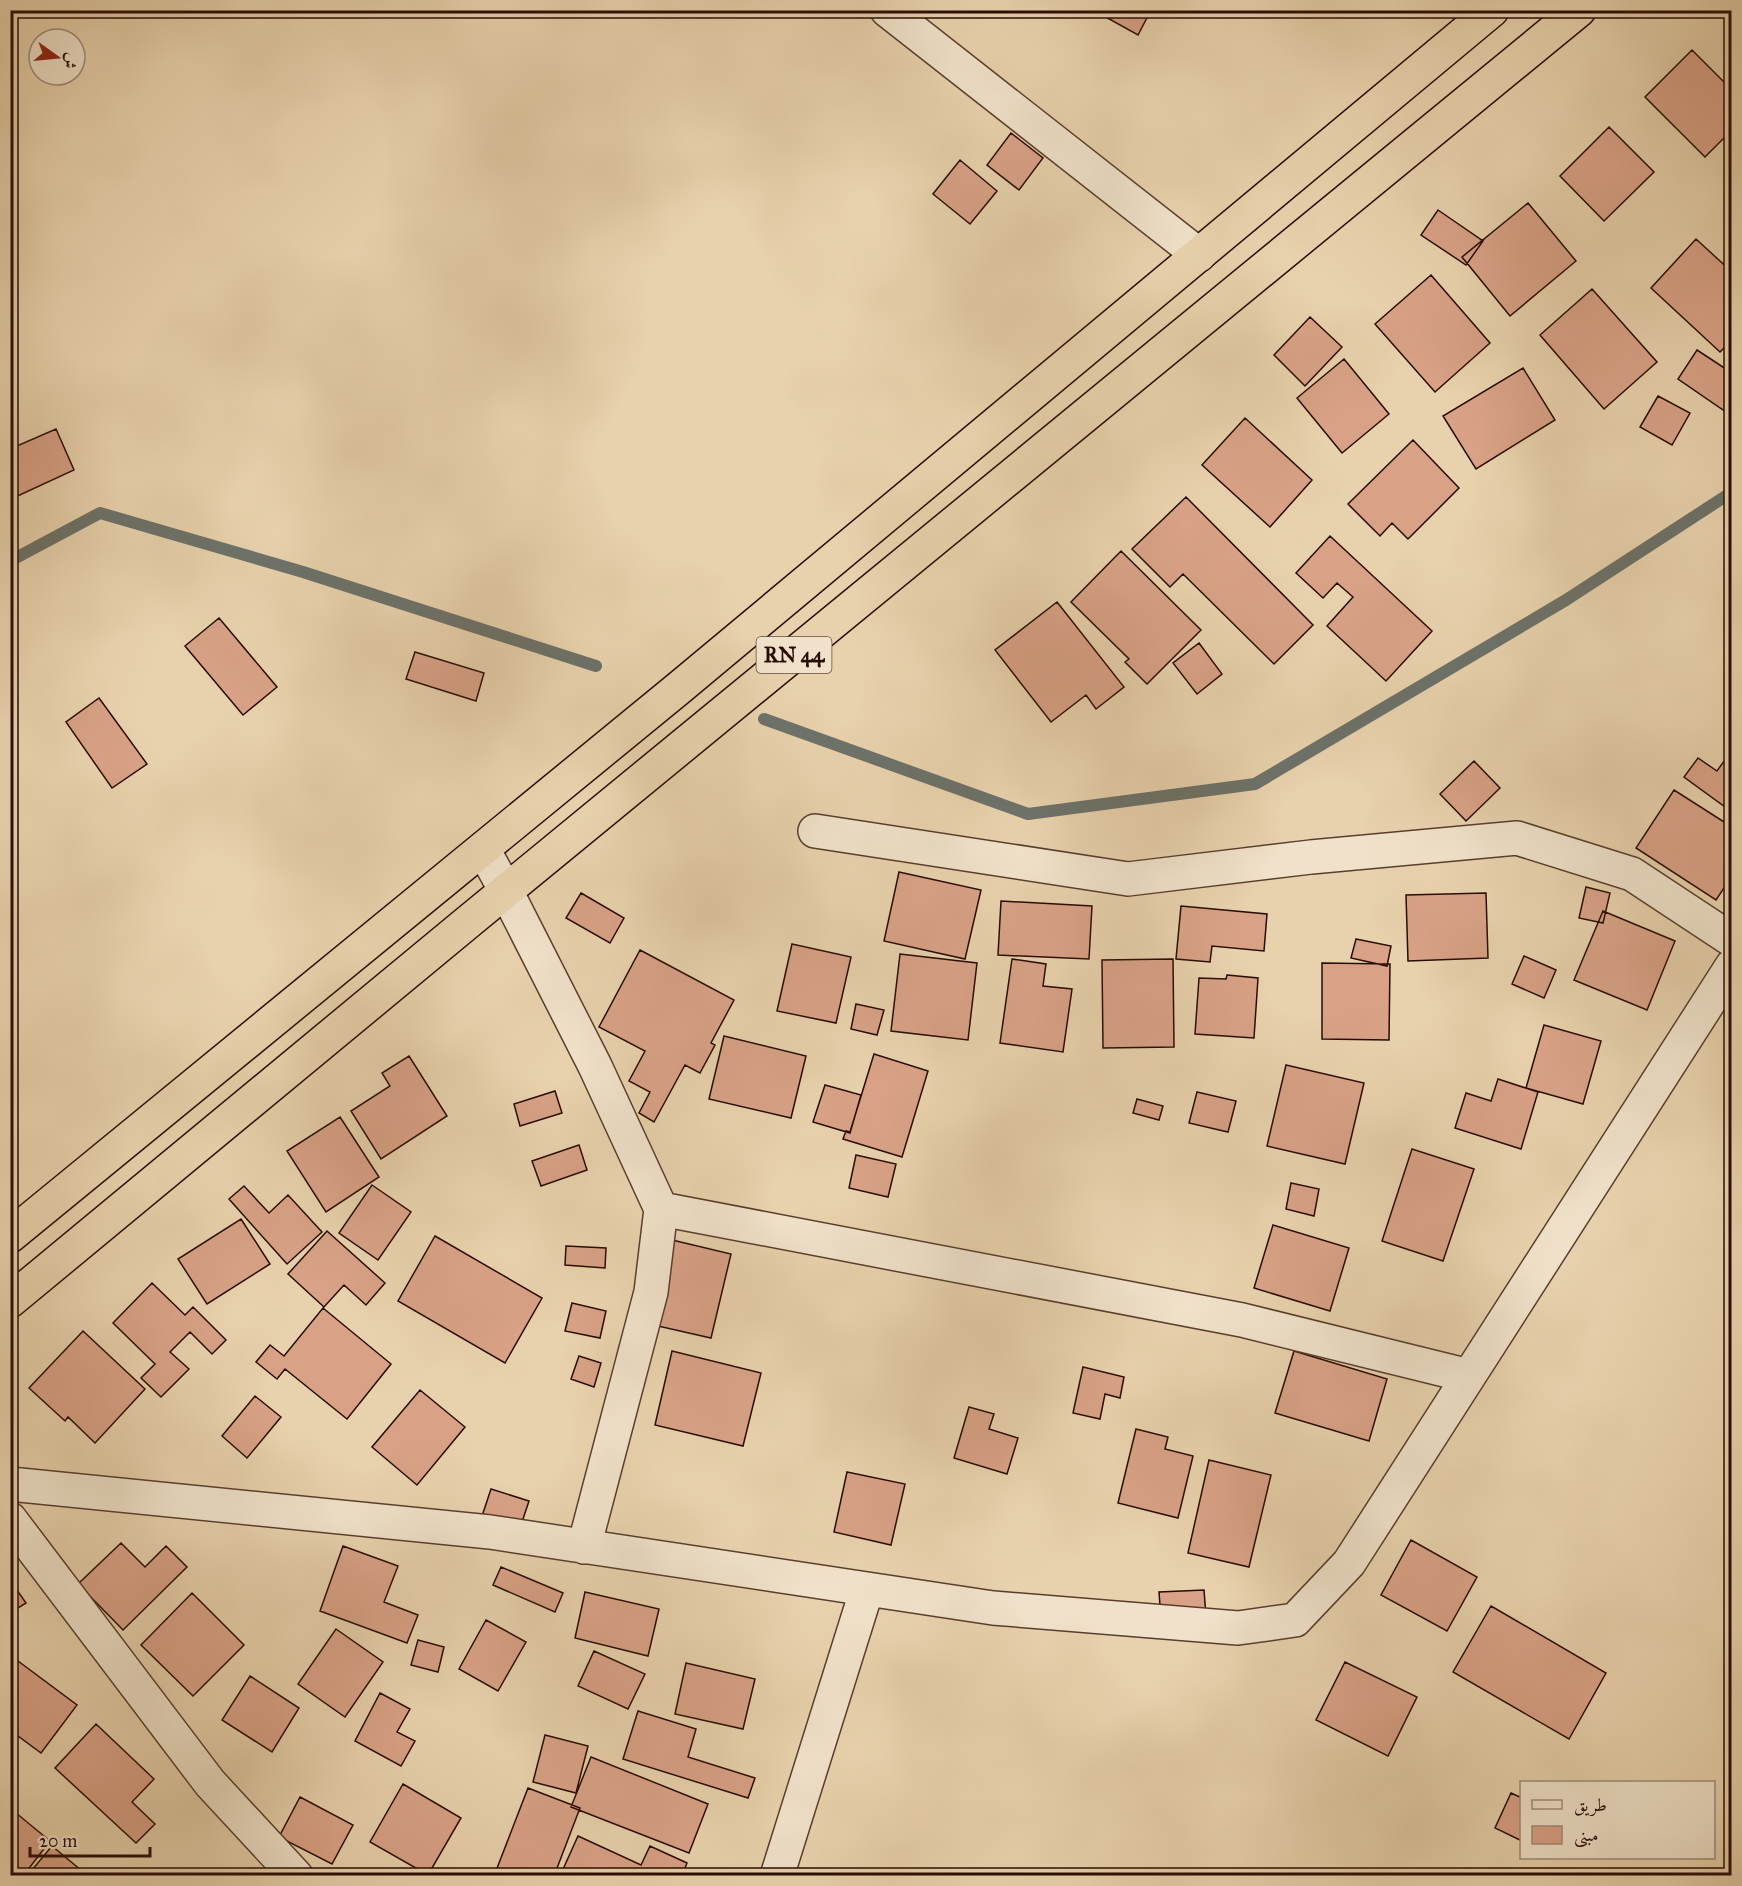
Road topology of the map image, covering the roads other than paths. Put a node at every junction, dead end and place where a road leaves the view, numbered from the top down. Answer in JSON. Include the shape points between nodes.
{"nodes":[{"id":1,"x":886,"y":10,"type":"edge"},
{"id":2,"x":1492,"y":10,"type":"edge"},
{"id":3,"x":1579,"y":10,"type":"edge"},
{"id":4,"x":1199,"y":255,"type":"junction"},
{"id":5,"x":815,"y":831,"type":"dead end"},
{"id":6,"x":483,"y":849,"type":"junction"},
{"id":7,"x":506,"y":891,"type":"junction"},
{"id":8,"x":1731,"y":940,"type":"edge"},
{"id":9,"x":1731,"y":966,"type":"edge"},
{"id":10,"x":661,"y":1209,"type":"junction"},
{"id":11,"x":10,"y":1236,"type":"edge"},
{"id":12,"x":10,"y":1301,"type":"edge"},
{"id":13,"x":1469,"y":1376,"type":"junction"},
{"id":14,"x":10,"y":1484,"type":"edge"},
{"id":15,"x":10,"y":1519,"type":"edge"},
{"id":16,"x":584,"y":1547,"type":"junction"},
{"id":17,"x":867,"y":1588,"type":"junction"},
{"id":18,"x":296,"y":1875,"type":"edge"},
{"id":19,"x":777,"y":1875,"type":"edge"}],
"edges":[{"from":1,"to":4,"type":"street"},
{"from":2,"to":4,"type":"highway","number":"RN 44"},
{"from":3,"to":7,"type":"highway","number":"RN 44"},
{"from":4,"to":6,"type":"highway","number":"RN 44"},
{"from":5,"to":8,"type":"street","via":[[1128,879],[1517,838],[1632,874]]},
{"from":6,"to":7,"type":"street"},
{"from":6,"to":11,"type":"highway","number":"RN 44"},
{"from":7,"to":10,"type":"street"},
{"from":7,"to":12,"type":"highway","number":"RN 44"},
{"from":9,"to":13,"type":"street"},
{"from":10,"to":13,"type":"street","via":[[1242,1320]]},
{"from":10,"to":16,"type":"street","via":[[651,1292]]},
{"from":13,"to":17,"type":"street","via":[[1348,1563],[1295,1620],[1238,1629],[993,1608]]},
{"from":14,"to":16,"type":"street","via":[[490,1532]]},
{"from":15,"to":18,"type":"street","via":[[210,1784]]},
{"from":16,"to":17,"type":"street"},
{"from":17,"to":19,"type":"street"}]}
